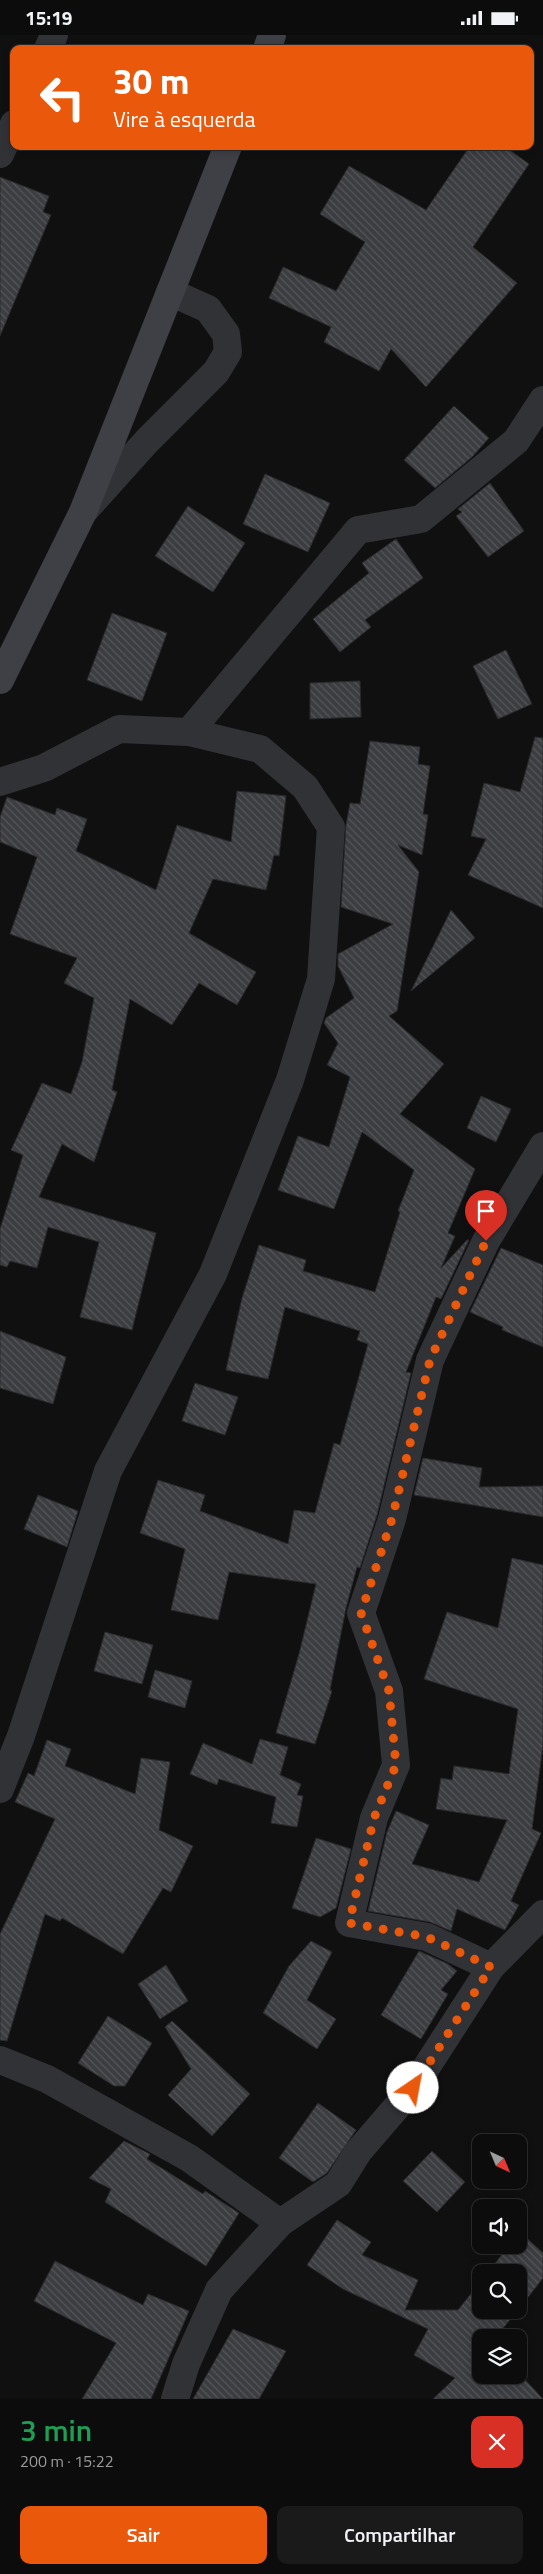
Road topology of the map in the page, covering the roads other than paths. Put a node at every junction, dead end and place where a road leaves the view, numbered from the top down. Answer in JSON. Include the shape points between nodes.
{"nodes":[{"id":1,"x":10,"y":133,"type":"edge"},
{"id":2,"x":226,"y":150,"type":"edge"},
{"id":3,"x":0,"y":155,"type":"edge"},
{"id":4,"x":170,"y":292,"type":"junction"},
{"id":5,"x":543,"y":400,"type":"edge"},
{"id":6,"x":83,"y":512,"type":"junction"},
{"id":7,"x":0,"y":680,"type":"edge"},
{"id":8,"x":189,"y":732,"type":"junction"},
{"id":9,"x":0,"y":782,"type":"edge"},
{"id":10,"x":543,"y":1146,"type":"edge"},
{"id":11,"x":0,"y":1789,"type":"edge"},
{"id":12,"x":543,"y":1914,"type":"edge"},
{"id":13,"x":491,"y":1967,"type":"junction"},
{"id":14,"x":0,"y":2060,"type":"edge"},
{"id":15,"x":280,"y":2223,"type":"junction"},
{"id":16,"x":175,"y":2399,"type":"edge"}],
"edges":[{"from":1,"to":3,"type":"street"},
{"from":2,"to":4,"type":"street"},
{"from":4,"to":6,"type":"street"},
{"from":4,"to":6,"type":"street","via":[[208,309],[226,335],[228,352],[216,372],[147,441]]},
{"from":5,"to":8,"type":"street","via":[[516,441],[421,519],[358,530]]},
{"from":6,"to":7,"type":"street"},
{"from":8,"to":9,"type":"street","via":[[118,729],[44,768]]},
{"from":8,"to":11,"type":"street","via":[[260,749],[305,787],[331,827],[321,979],[290,1080],[213,1274],[108,1471],[21,1736]]},
{"from":10,"to":13,"type":"street","via":[[486,1241],[430,1360],[392,1519],[361,1613],[389,1691],[396,1765],[374,1818],[349,1923],[427,1937]]},
{"from":12,"to":13,"type":"street"},
{"from":13,"to":15,"type":"street","via":[[413,2088],[358,2152],[338,2185]]},
{"from":14,"to":15,"type":"street","via":[[48,2079],[189,2158]]},
{"from":15,"to":16,"type":"street","via":[[219,2290],[186,2364]]}]}
